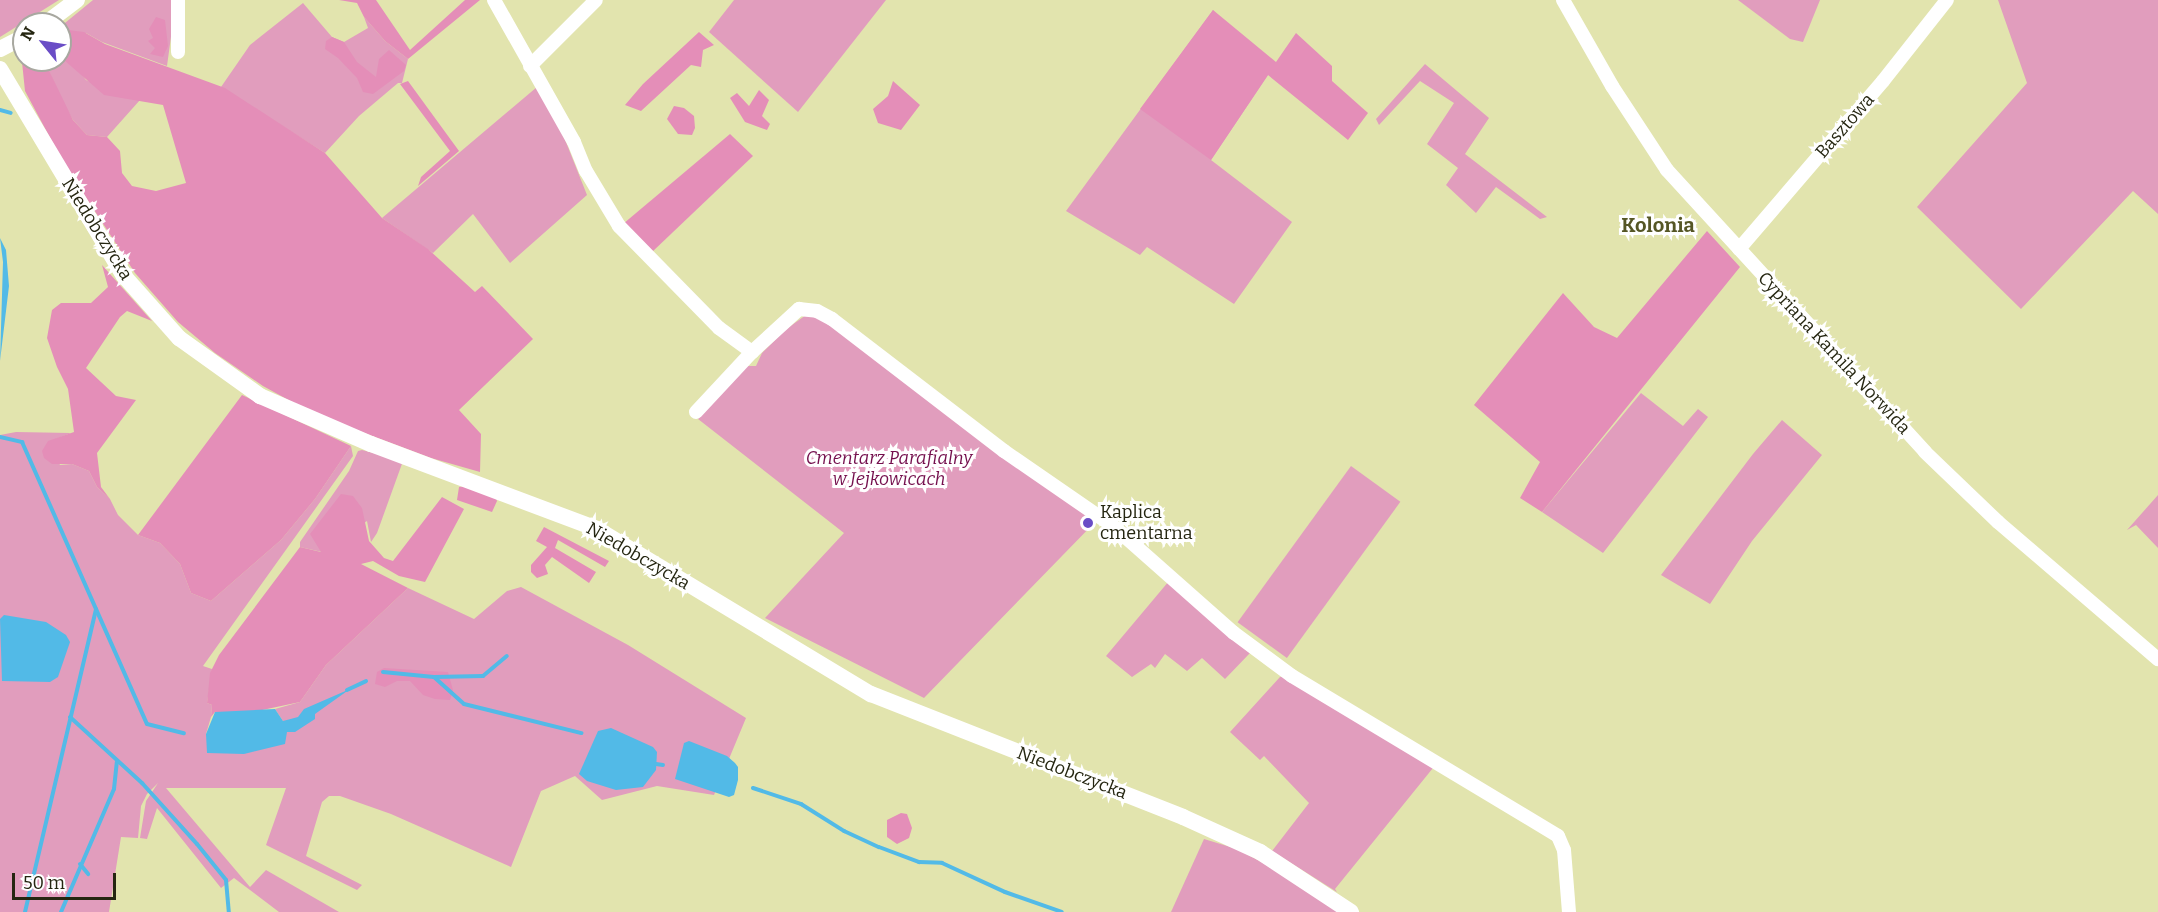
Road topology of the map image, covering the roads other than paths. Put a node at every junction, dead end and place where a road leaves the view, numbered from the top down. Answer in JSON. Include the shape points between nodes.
{"nodes":[{"id":1,"x":77,"y":0,"type":"edge"},
{"id":2,"x":178,"y":0,"type":"edge"},
{"id":3,"x":494,"y":0,"type":"edge"},
{"id":4,"x":596,"y":0,"type":"edge"},
{"id":5,"x":1563,"y":0,"type":"edge"},
{"id":6,"x":1947,"y":0,"type":"edge"},
{"id":7,"x":61,"y":12,"type":"edge"},
{"id":8,"x":178,"y":52,"type":"dead end"},
{"id":9,"x":530,"y":66,"type":"junction"},
{"id":10,"x":0,"y":69,"type":"edge"},
{"id":11,"x":1739,"y":249,"type":"junction"},
{"id":12,"x":752,"y":352,"type":"junction"},
{"id":13,"x":696,"y":412,"type":"dead end"},
{"id":14,"x":2158,"y":659,"type":"edge"},
{"id":15,"x":1348,"y":911,"type":"edge"},
{"id":16,"x":1569,"y":912,"type":"edge"}],
"edges":[{"from":1,"to":7,"type":"street"},
{"from":2,"to":8,"type":"street"},
{"from":3,"to":9,"type":"street"},
{"from":4,"to":9,"type":"street"},
{"from":5,"to":11,"type":"street","name":"Cypriana Kamila Norwida","via":[[1612,86],[1667,170]]},
{"from":6,"to":11,"type":"street","name":"Basztowa"},
{"from":9,"to":12,"type":"street","via":[[619,226],[719,328]]},
{"from":10,"to":15,"type":"street","name":"Niedobczycka","via":[[124,276],[179,338],[260,396],[371,444],[597,529],[871,694],[1184,817],[1260,852]]},
{"from":11,"to":14,"type":"street","name":"Cypriana Kamila Norwida","via":[[1925,452],[1998,522]]},
{"from":12,"to":13,"type":"street"},
{"from":12,"to":16,"type":"street","via":[[799,309],[817,310],[832,319],[1004,451],[1114,527],[1234,633],[1292,676],[1558,836],[1564,850]]}]}
